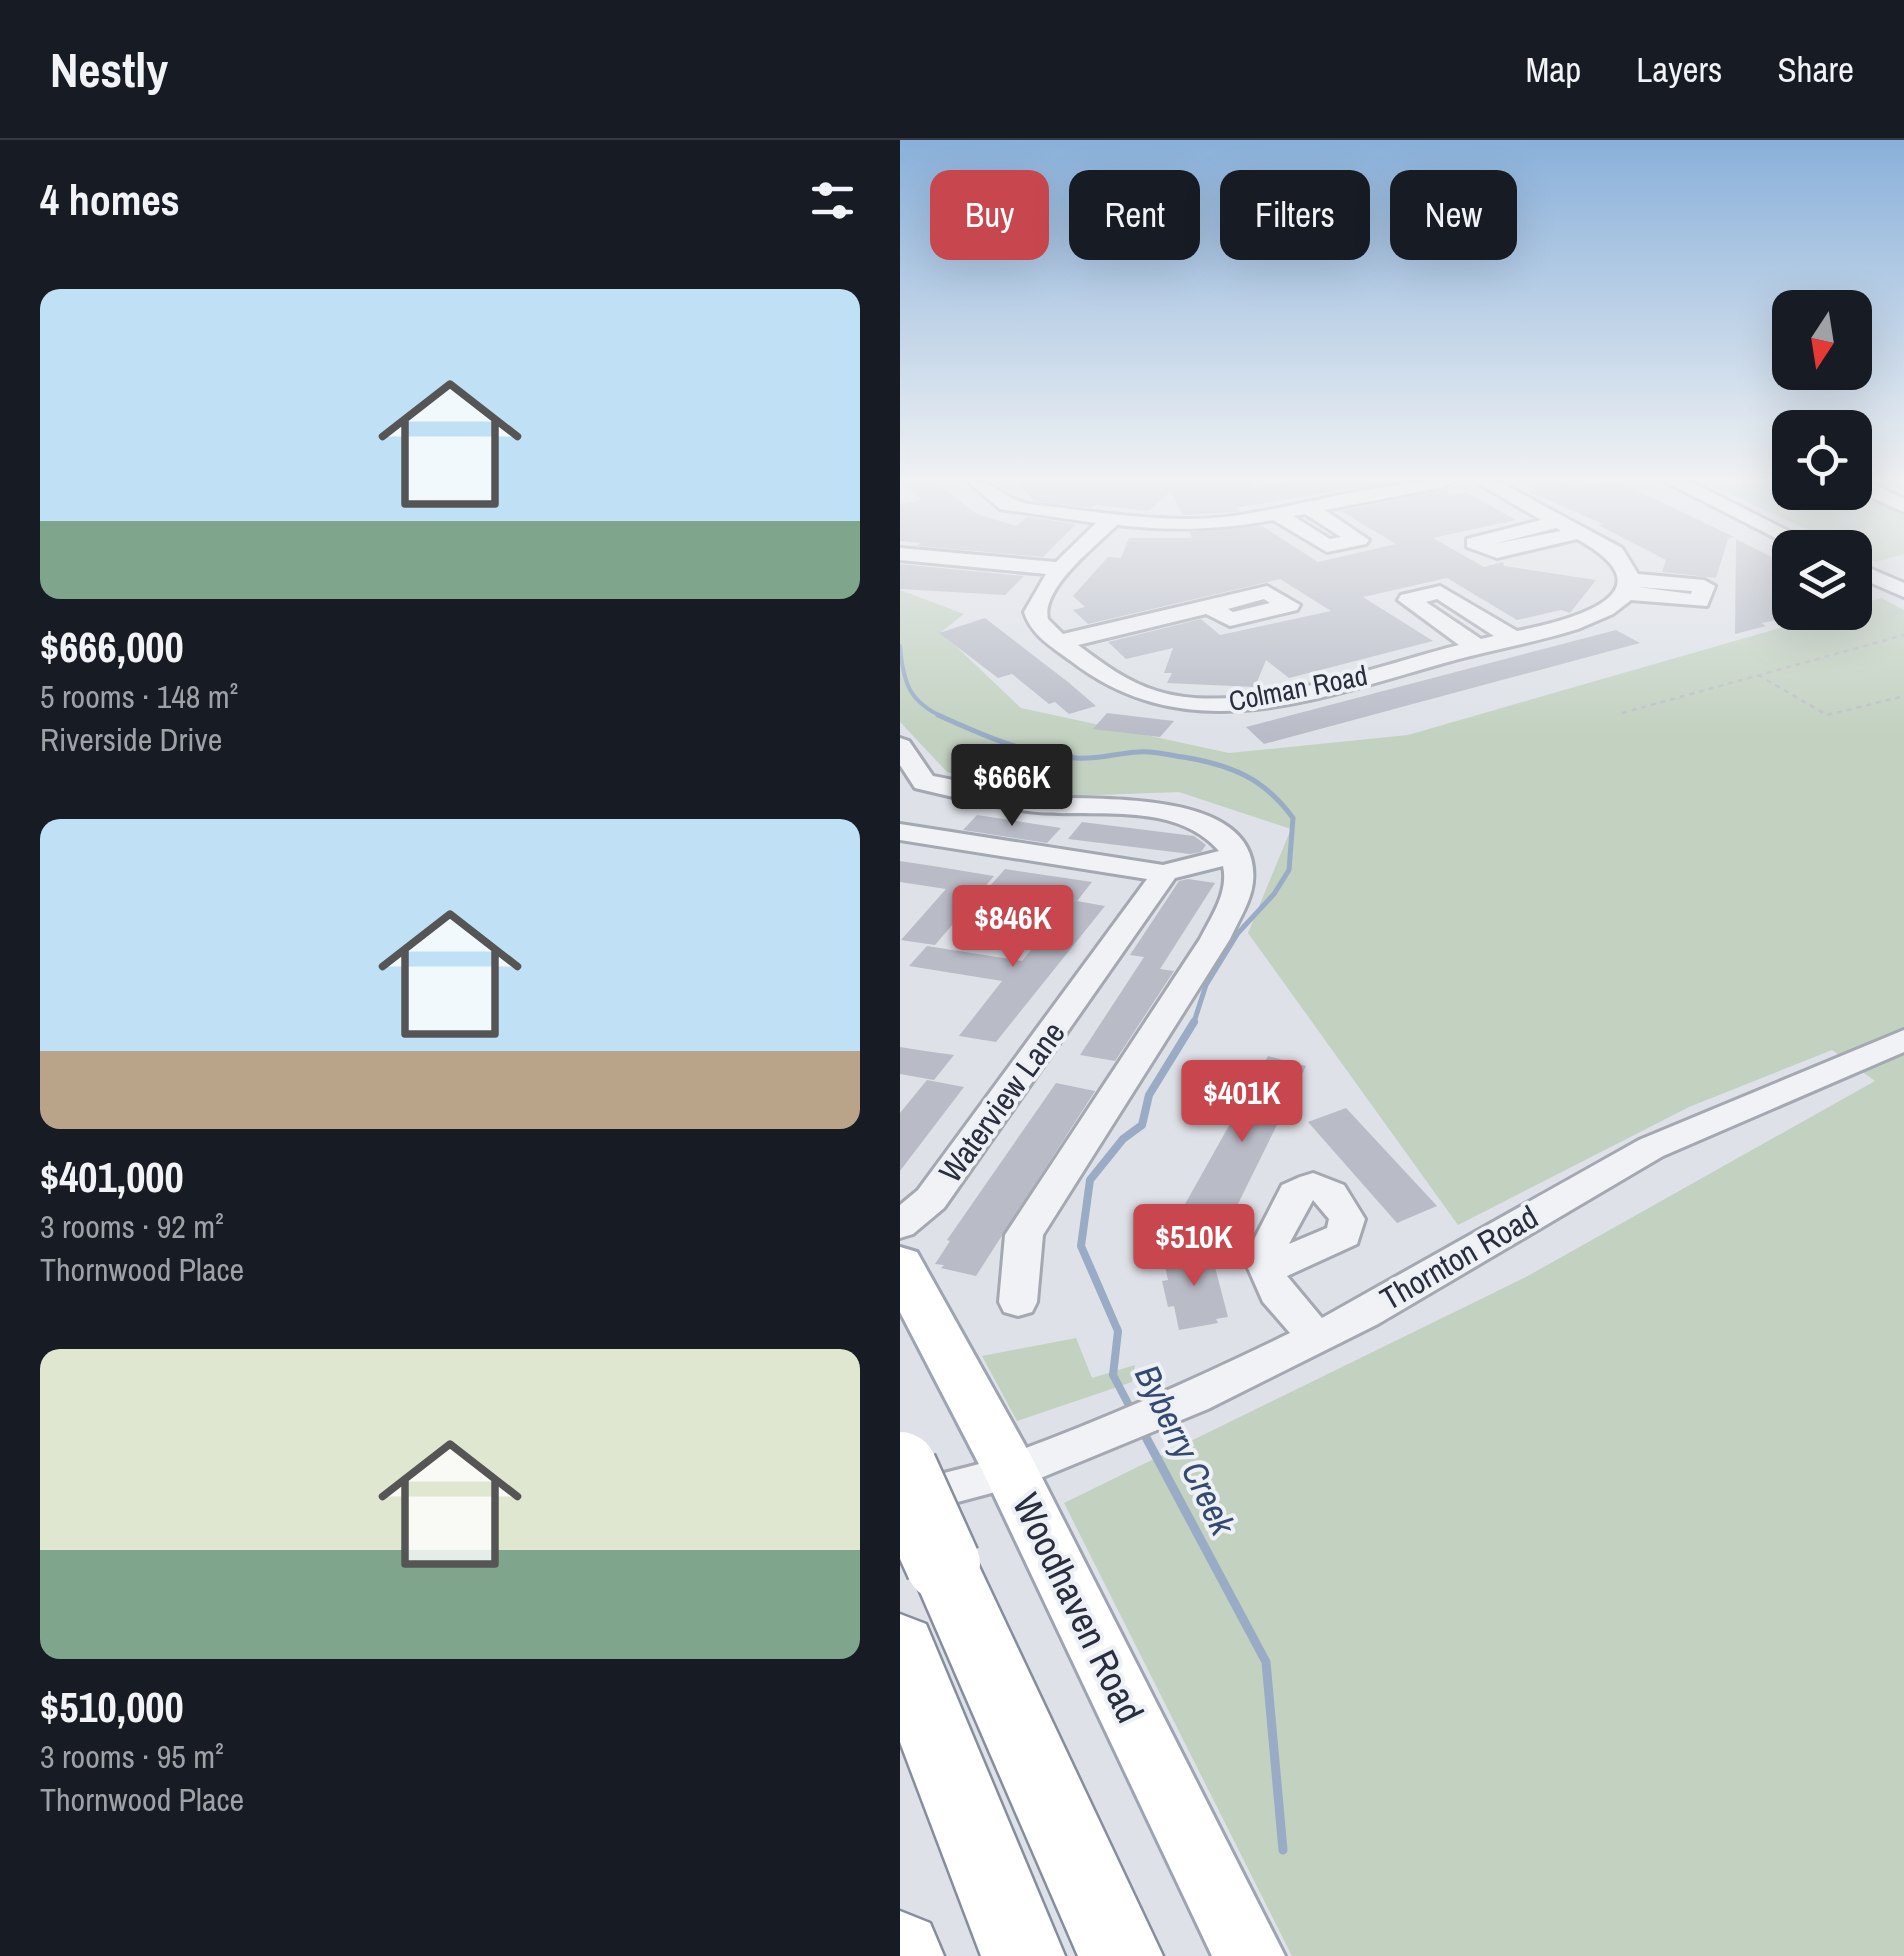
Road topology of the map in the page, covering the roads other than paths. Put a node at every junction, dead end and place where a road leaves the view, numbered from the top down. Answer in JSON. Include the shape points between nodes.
{"nodes":[{"id":1,"x":1028,"y":566,"type":"edge"},
{"id":2,"x":1066,"y":566,"type":"edge"},
{"id":3,"x":1623,"y":566,"type":"edge"},
{"id":4,"x":1901,"y":566,"type":"edge"},
{"id":5,"x":1063,"y":569,"type":"junction"},
{"id":6,"x":1872,"y":576,"type":"edge"},
{"id":7,"x":1904,"y":576,"type":"edge"},
{"id":8,"x":1876,"y":578,"type":"junction"},
{"id":9,"x":1904,"y":592,"type":"edge"},
{"id":10,"x":1209,"y":608,"type":"dead end"},
{"id":11,"x":1512,"y":638,"type":"junction"},
{"id":12,"x":1060,"y":642,"type":"junction"},
{"id":13,"x":1476,"y":647,"type":"junction"},
{"id":14,"x":900,"y":746,"type":"edge"},
{"id":15,"x":900,"y":832,"type":"edge"},
{"id":16,"x":1235,"y":855,"type":"junction"},
{"id":17,"x":1163,"y":873,"type":"junction"},
{"id":18,"x":1904,"y":1040,"type":"edge"},
{"id":19,"x":900,"y":1225,"type":"edge"},
{"id":20,"x":900,"y":1264,"type":"edge"},
{"id":21,"x":1264,"y":1270,"type":"dead end"},
{"id":22,"x":1018,"y":1302,"type":"dead end"},
{"id":23,"x":1318,"y":1338,"type":"junction"},
{"id":24,"x":900,"y":1469,"type":"edge"},
{"id":25,"x":1012,"y":1472,"type":"junction"},
{"id":26,"x":914,"y":1535,"type":"edge"},
{"id":27,"x":900,"y":1646,"type":"edge"},
{"id":28,"x":1024,"y":1956,"type":"edge"},
{"id":29,"x":1121,"y":1956,"type":"edge"},
{"id":30,"x":1248,"y":1956,"type":"edge"}],
"edges":[{"from":1,"to":5,"type":"street"},
{"from":2,"to":5,"type":"street","name":"Colman Road"},
{"from":3,"to":11,"type":"street","name":"Colman Road","via":[[1628,587],[1586,619]]},
{"from":4,"to":8,"type":"street"},
{"from":5,"to":12,"type":"street","name":"Colman Road","via":[[1035,613]]},
{"from":6,"to":8,"type":"street"},
{"from":7,"to":8,"type":"street"},
{"from":8,"to":9,"type":"street"},
{"from":10,"to":12,"type":"street"},
{"from":11,"to":13,"type":"street","name":"Colman Road"},
{"from":11,"to":13,"type":"street","via":[[1440,592],[1409,600]]},
{"from":12,"to":13,"type":"street","name":"Colman Road","via":[[1116,685],[1190,704],[1282,698]]},
{"from":14,"to":16,"type":"street","via":[[924,782],[1028,804],[1196,818],[1229,838]]},
{"from":15,"to":17,"type":"street"},
{"from":16,"to":17,"type":"street"},
{"from":16,"to":22,"type":"street","via":[[1236,894],[1215,939],[1024,1235]]},
{"from":17,"to":19,"type":"street","name":"Waterview Lane","via":[[932,1199]]},
{"from":18,"to":23,"type":"street","name":"Thornton Road","via":[[1651,1148]]},
{"from":20,"to":25,"type":"main road","name":"Woodhaven Road"},
{"from":21,"to":23,"type":"street"},
{"from":23,"to":25,"type":"street","name":"Thornton Road"},
{"from":24,"to":26,"type":"highway","bridge":true},
{"from":25,"to":26,"type":"street","name":"Thornton Road"},
{"from":25,"to":30,"type":"main road","name":"Woodhaven Road"},
{"from":26,"to":29,"type":"highway"},
{"from":27,"to":28,"type":"highway"}]}
